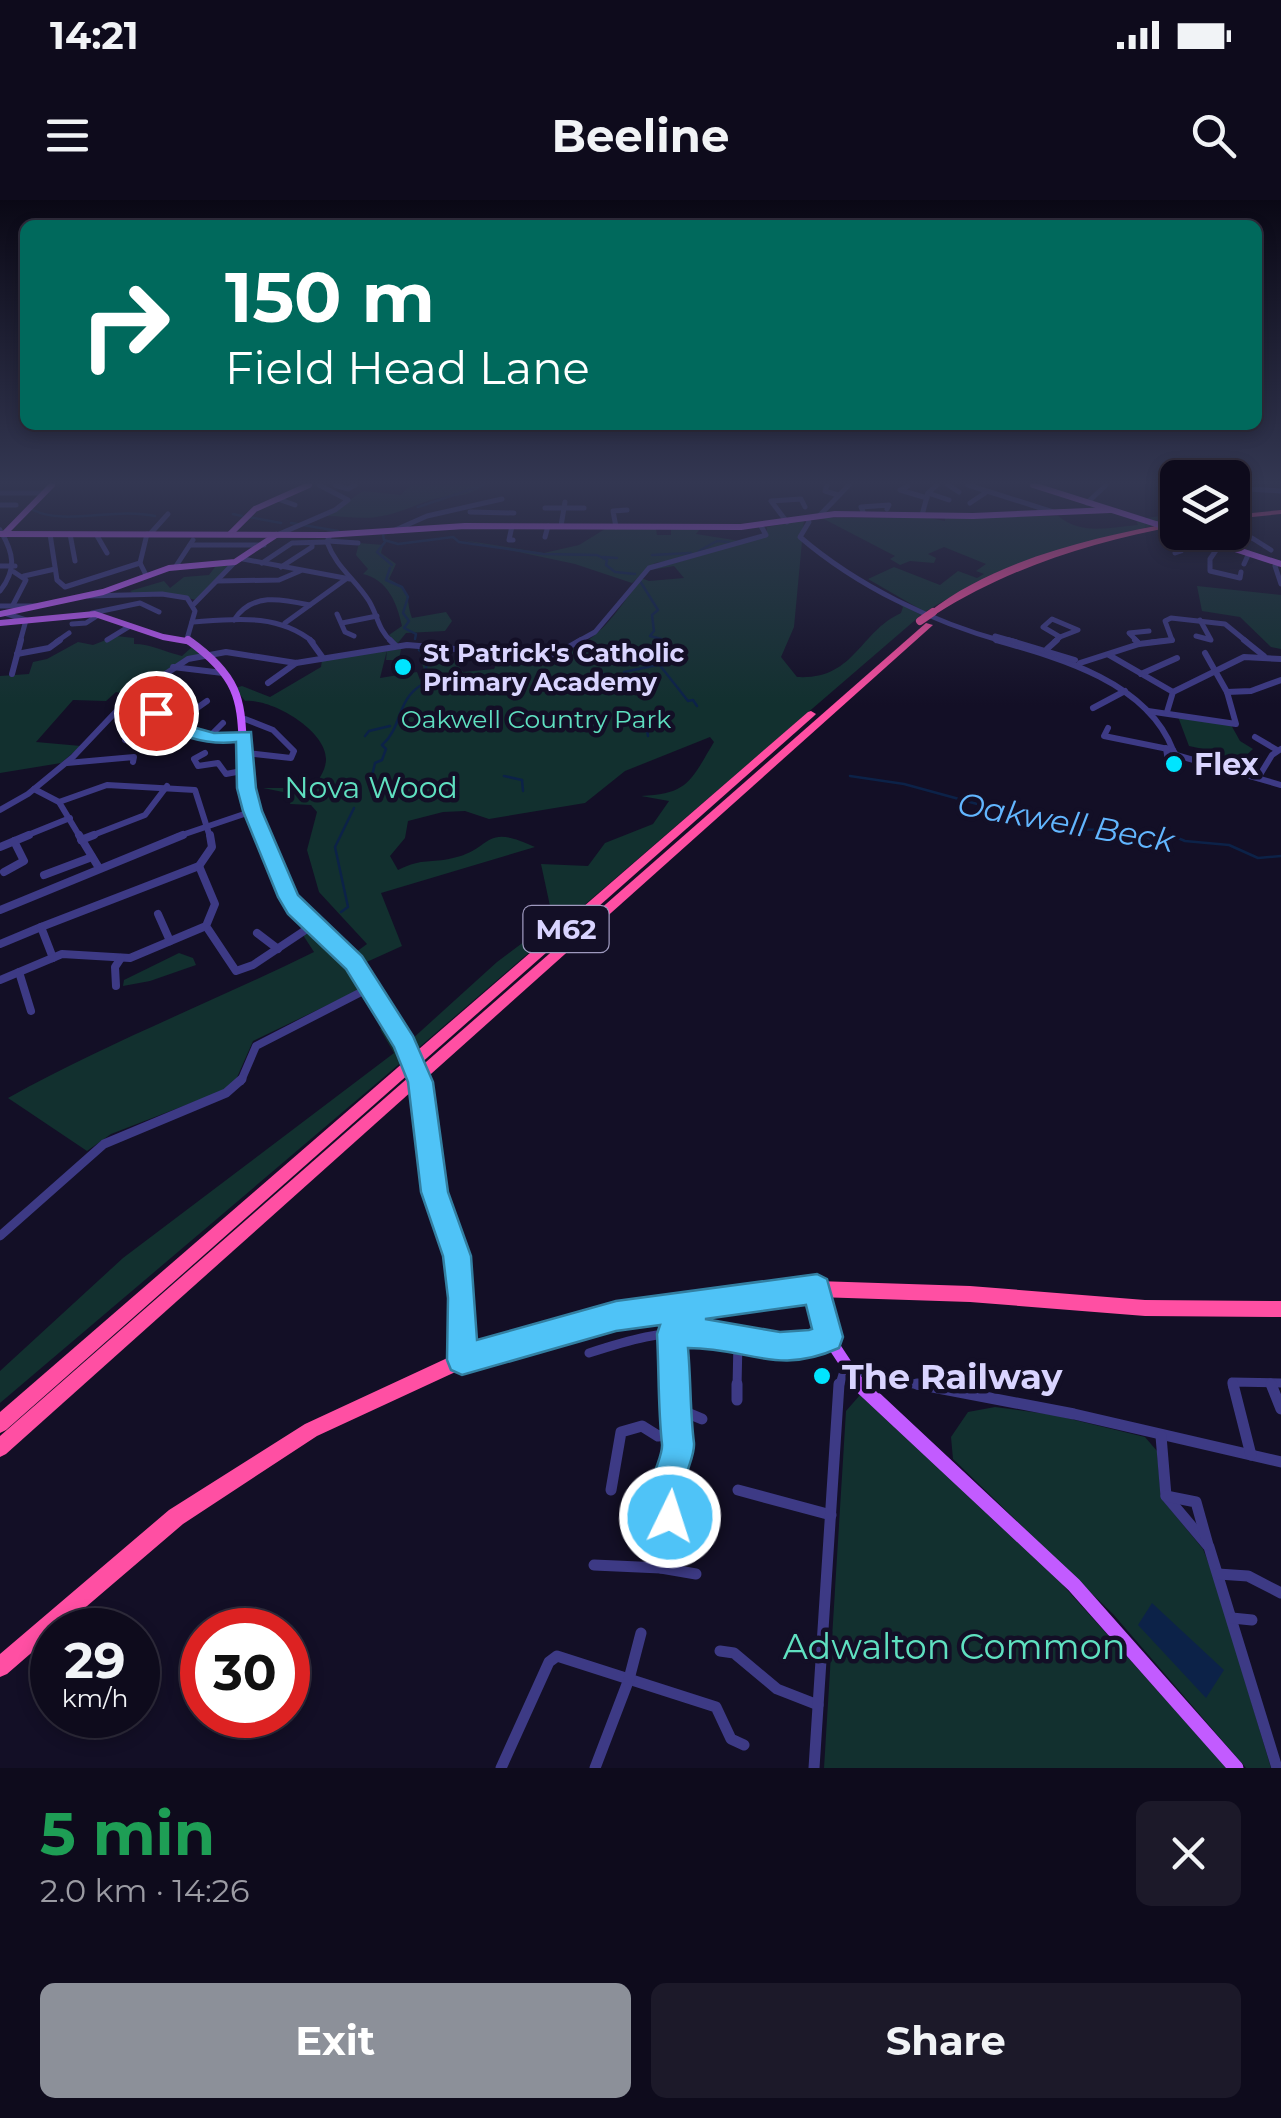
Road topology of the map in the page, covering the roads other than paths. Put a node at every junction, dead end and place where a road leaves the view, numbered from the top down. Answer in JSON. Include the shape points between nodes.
{"nodes":[{"id":1,"x":14,"y":558,"type":"edge"},
{"id":2,"x":54,"y":558,"type":"edge"},
{"id":3,"x":141,"y":558,"type":"edge"},
{"id":4,"x":181,"y":558,"type":"edge"},
{"id":5,"x":198,"y":558,"type":"edge"},
{"id":6,"x":216,"y":558,"type":"edge"},
{"id":7,"x":242,"y":558,"type":"edge"},
{"id":8,"x":269,"y":558,"type":"edge"},
{"id":9,"x":295,"y":558,"type":"edge"},
{"id":10,"x":333,"y":558,"type":"edge"},
{"id":11,"x":684,"y":558,"type":"edge"},
{"id":12,"x":827,"y":558,"type":"edge"},
{"id":13,"x":1054,"y":558,"type":"edge"},
{"id":14,"x":1207,"y":558,"type":"edge"},
{"id":15,"x":1244,"y":558,"type":"edge"},
{"id":16,"x":239,"y":560,"type":"junction"},
{"id":17,"x":140,"y":563,"type":"junction"},
{"id":18,"x":213,"y":563,"type":"junction"},
{"id":19,"x":262,"y":563,"type":"junction"},
{"id":20,"x":1280,"y":563,"type":"edge"},
{"id":21,"x":195,"y":564,"type":"junction"},
{"id":22,"x":0,"y":566,"type":"edge"},
{"id":23,"x":176,"y":566,"type":"junction"},
{"id":24,"x":280,"y":568,"type":"junction"},
{"id":25,"x":56,"y":570,"type":"junction"},
{"id":26,"x":14,"y":572,"type":"junction"},
{"id":27,"x":300,"y":572,"type":"junction"},
{"id":28,"x":146,"y":575,"type":"junction"},
{"id":29,"x":24,"y":576,"type":"junction"},
{"id":30,"x":0,"y":577,"type":"edge"},
{"id":31,"x":348,"y":579,"type":"junction"},
{"id":32,"x":216,"y":581,"type":"junction"},
{"id":33,"x":123,"y":584,"type":"junction"},
{"id":34,"x":1281,"y":584,"type":"edge"},
{"id":35,"x":1,"y":590,"type":"edge"},
{"id":36,"x":87,"y":596,"type":"junction"},
{"id":37,"x":132,"y":596,"type":"junction"},
{"id":38,"x":15,"y":602,"type":"junction"},
{"id":39,"x":194,"y":604,"type":"junction"},
{"id":40,"x":310,"y":605,"type":"junction"},
{"id":41,"x":35,"y":606,"type":"junction"},
{"id":42,"x":1,"y":611,"type":"edge"},
{"id":43,"x":159,"y":612,"type":"dead end"},
{"id":44,"x":96,"y":614,"type":"junction"},
{"id":45,"x":337,"y":614,"type":"dead end"},
{"id":46,"x":377,"y":616,"type":"junction"},
{"id":47,"x":26,"y":620,"type":"junction"},
{"id":48,"x":234,"y":620,"type":"junction"},
{"id":49,"x":1200,"y":620,"type":"junction"},
{"id":50,"x":192,"y":622,"type":"junction"},
{"id":51,"x":0,"y":623,"type":"edge"},
{"id":52,"x":284,"y":623,"type":"junction"},
{"id":53,"x":342,"y":623,"type":"junction"},
{"id":54,"x":924,"y":623,"type":"junction"},
{"id":55,"x":72,"y":624,"type":"dead end"},
{"id":56,"x":130,"y":626,"type":"junction"},
{"id":57,"x":1149,"y":631,"type":"dead end"},
{"id":58,"x":69,"y":633,"type":"dead end"},
{"id":59,"x":49,"y":636,"type":"dead end"},
{"id":60,"x":354,"y":636,"type":"dead end"},
{"id":61,"x":995,"y":636,"type":"dead end"},
{"id":62,"x":1196,"y":636,"type":"dead end"},
{"id":63,"x":62,"y":638,"type":"junction"},
{"id":64,"x":1060,"y":638,"type":"junction"},
{"id":65,"x":187,"y":639,"type":"junction"},
{"id":66,"x":107,"y":640,"type":"dead end"},
{"id":67,"x":1139,"y":644,"type":"junction"},
{"id":68,"x":396,"y":646,"type":"junction"},
{"id":69,"x":1047,"y":649,"type":"junction"},
{"id":70,"x":17,"y":654,"type":"junction"},
{"id":71,"x":210,"y":654,"type":"junction"},
{"id":72,"x":1109,"y":654,"type":"junction"},
{"id":73,"x":1205,"y":654,"type":"dead end"},
{"id":74,"x":1264,"y":656,"type":"junction"},
{"id":75,"x":323,"y":658,"type":"junction"},
{"id":76,"x":1177,"y":658,"type":"dead end"},
{"id":77,"x":1281,"y":659,"type":"edge"},
{"id":78,"x":296,"y":663,"type":"junction"},
{"id":79,"x":1079,"y":664,"type":"junction"},
{"id":80,"x":171,"y":667,"type":"junction"},
{"id":81,"x":1216,"y":672,"type":"junction"},
{"id":82,"x":223,"y":673,"type":"junction"},
{"id":83,"x":12,"y":674,"type":"dead end"},
{"id":84,"x":1140,"y":674,"type":"junction"},
{"id":85,"x":1281,"y":680,"type":"edge"},
{"id":86,"x":268,"y":683,"type":"dead end"},
{"id":87,"x":1126,"y":692,"type":"junction"},
{"id":88,"x":1174,"y":692,"type":"junction"},
{"id":89,"x":1228,"y":692,"type":"junction"},
{"id":90,"x":169,"y":700,"type":"dead end"},
{"id":91,"x":207,"y":701,"type":"dead end"},
{"id":92,"x":1094,"y":708,"type":"dead end"},
{"id":93,"x":1148,"y":711,"type":"junction"},
{"id":94,"x":1167,"y":712,"type":"junction"},
{"id":95,"x":154,"y":716,"type":"junction"},
{"id":96,"x":245,"y":719,"type":"junction"},
{"id":97,"x":222,"y":723,"type":"dead end"},
{"id":98,"x":174,"y":725,"type":"junction"},
{"id":99,"x":1108,"y":728,"type":"dead end"},
{"id":100,"x":183,"y":730,"type":"junction"},
{"id":101,"x":245,"y":736,"type":"junction"},
{"id":102,"x":131,"y":737,"type":"dead end"},
{"id":103,"x":209,"y":737,"type":"junction"},
{"id":104,"x":1255,"y":737,"type":"dead end"},
{"id":105,"x":172,"y":738,"type":"dead end"},
{"id":106,"x":1170,"y":749,"type":"junction"},
{"id":107,"x":1279,"y":750,"type":"edge"},
{"id":108,"x":246,"y":752,"type":"junction"},
{"id":109,"x":205,"y":753,"type":"dead end"},
{"id":110,"x":135,"y":758,"type":"dead end"},
{"id":111,"x":67,"y":762,"type":"junction"},
{"id":112,"x":1170,"y":768,"type":"dead end"},
{"id":113,"x":247,"y":770,"type":"junction"},
{"id":114,"x":1258,"y":778,"type":"junction"},
{"id":115,"x":1281,"y":785,"type":"edge"},
{"id":116,"x":167,"y":786,"type":"junction"},
{"id":117,"x":34,"y":789,"type":"junction"},
{"id":118,"x":59,"y":802,"type":"junction"},
{"id":119,"x":0,"y":810,"type":"edge"},
{"id":120,"x":252,"y":811,"type":"junction"},
{"id":121,"x":70,"y":818,"type":"junction"},
{"id":122,"x":208,"y":824,"type":"junction"},
{"id":123,"x":81,"y":840,"type":"junction"},
{"id":124,"x":14,"y":841,"type":"junction"},
{"id":125,"x":0,"y":846,"type":"edge"},
{"id":126,"x":92,"y":857,"type":"junction"},
{"id":127,"x":198,"y":866,"type":"junction"},
{"id":128,"x":99,"y":868,"type":"junction"},
{"id":129,"x":4,"y":872,"type":"dead end"},
{"id":130,"x":44,"y":875,"type":"dead end"},
{"id":131,"x":0,"y":910,"type":"edge"},
{"id":132,"x":158,"y":914,"type":"dead end"},
{"id":133,"x":313,"y":925,"type":"junction"},
{"id":134,"x":42,"y":928,"type":"junction"},
{"id":135,"x":208,"y":930,"type":"dead end"},
{"id":136,"x":257,"y":933,"type":"dead end"},
{"id":137,"x":170,"y":941,"type":"junction"},
{"id":138,"x":0,"y":944,"type":"edge"},
{"id":139,"x":278,"y":949,"type":"junction"},
{"id":140,"x":53,"y":958,"type":"junction"},
{"id":141,"x":120,"y":958,"type":"junction"},
{"id":142,"x":20,"y":972,"type":"junction"},
{"id":143,"x":0,"y":980,"type":"edge"},
{"id":144,"x":116,"y":986,"type":"dead end"},
{"id":145,"x":372,"y":987,"type":"junction"},
{"id":146,"x":31,"y":1011,"type":"dead end"},
{"id":147,"x":0,"y":1236,"type":"edge"},
{"id":148,"x":817,"y":1289,"type":"junction"},
{"id":149,"x":1281,"y":1309,"type":"edge"},
{"id":150,"x":672,"y":1334,"type":"junction"},
{"id":151,"x":828,"y":1337,"type":"junction"},
{"id":152,"x":738,"y":1340,"type":"junction"},
{"id":153,"x":589,"y":1354,"type":"dead end"},
{"id":154,"x":462,"y":1360,"type":"junction"},
{"id":155,"x":845,"y":1368,"type":"junction"},
{"id":156,"x":1276,"y":1383,"type":"edge"},
{"id":157,"x":737,"y":1400,"type":"dead end"},
{"id":158,"x":1281,"y":1409,"type":"edge"},
{"id":159,"x":678,"y":1410,"type":"junction"},
{"id":160,"x":702,"y":1419,"type":"dead end"},
{"id":161,"x":0,"y":1424,"type":"edge"},
{"id":162,"x":674,"y":1434,"type":"junction"},
{"id":163,"x":1161,"y":1436,"type":"junction"},
{"id":164,"x":0,"y":1448,"type":"edge"},
{"id":165,"x":1250,"y":1456,"type":"junction"},
{"id":166,"x":1281,"y":1462,"type":"edge"},
{"id":167,"x":610,"y":1490,"type":"dead end"},
{"id":168,"x":738,"y":1490,"type":"dead end"},
{"id":169,"x":1166,"y":1496,"type":"junction"},
{"id":170,"x":831,"y":1515,"type":"junction"},
{"id":171,"x":1208,"y":1547,"type":"junction"},
{"id":172,"x":594,"y":1565,"type":"dead end"},
{"id":173,"x":661,"y":1568,"type":"junction"},
{"id":174,"x":696,"y":1574,"type":"dead end"},
{"id":175,"x":1218,"y":1574,"type":"junction"},
{"id":176,"x":1281,"y":1593,"type":"edge"},
{"id":177,"x":1232,"y":1618,"type":"junction"},
{"id":178,"x":1252,"y":1620,"type":"dead end"},
{"id":179,"x":641,"y":1633,"type":"dead end"},
{"id":180,"x":720,"y":1650,"type":"dead end"},
{"id":181,"x":0,"y":1667,"type":"edge"},
{"id":182,"x":629,"y":1679,"type":"junction"},
{"id":183,"x":818,"y":1705,"type":"junction"},
{"id":184,"x":744,"y":1744,"type":"dead end"},
{"id":185,"x":501,"y":1768,"type":"edge"},
{"id":186,"x":595,"y":1768,"type":"edge"},
{"id":187,"x":814,"y":1768,"type":"edge"},
{"id":188,"x":1236,"y":1768,"type":"edge"},
{"id":189,"x":1277,"y":1768,"type":"edge"}],
"edges":[{"from":1,"to":26,"type":"street"},
{"from":2,"to":25,"type":"street"},
{"from":3,"to":17,"type":"street"},
{"from":4,"to":23,"type":"street"},
{"from":5,"to":21,"type":"street"},
{"from":6,"to":18,"type":"street"},
{"from":7,"to":16,"type":"main road"},
{"from":8,"to":19,"type":"street"},
{"from":9,"to":24,"type":"street"},
{"from":10,"to":31,"type":"street"},
{"from":11,"to":68,"type":"street","via":[[649,568],[596,632],[556,655]]},
{"from":12,"to":79,"type":"street","via":[[979,638]]},
{"from":13,"to":54,"type":"highway","number":"M62","bridge":true},
{"from":14,"to":15,"type":"street","via":[[1210,572],[1242,574]]},
{"from":16,"to":18,"type":"main road"},
{"from":16,"to":19,"type":"street"},
{"from":16,"to":32,"type":"street"},
{"from":17,"to":25,"type":"street","via":[[71,587],[58,580]]},
{"from":17,"to":28,"type":"street"},
{"from":18,"to":21,"type":"main road"},
{"from":19,"to":24,"type":"street"},
{"from":20,"to":34,"type":"street","via":[[1275,566]]},
{"from":21,"to":23,"type":"main road"},
{"from":22,"to":26,"type":"street"},
{"from":23,"to":28,"type":"main road"},
{"from":24,"to":27,"type":"street"},
{"from":25,"to":29,"type":"street"},
{"from":26,"to":29,"type":"street"},
{"from":26,"to":30,"type":"street"},
{"from":26,"to":35,"type":"street"},
{"from":27,"to":31,"type":"street"},
{"from":27,"to":32,"type":"street","via":[[279,580]]},
{"from":28,"to":33,"type":"main road"},
{"from":29,"to":38,"type":"street"},
{"from":31,"to":40,"type":"street"},
{"from":31,"to":46,"type":"street"},
{"from":32,"to":39,"type":"street"},
{"from":33,"to":36,"type":"main road"},
{"from":33,"to":37,"type":"street"},
{"from":36,"to":37,"type":"street"},
{"from":36,"to":41,"type":"main road"},
{"from":37,"to":39,"type":"street","via":[[176,595]]},
{"from":38,"to":41,"type":"street"},
{"from":38,"to":42,"type":"street"},
{"from":39,"to":50,"type":"street"},
{"from":40,"to":48,"type":"street","via":[[254,601]]},
{"from":40,"to":52,"type":"street"},
{"from":41,"to":42,"type":"main road"},
{"from":42,"to":47,"type":"street"},
{"from":43,"to":44,"type":"street","via":[[140,603]]},
{"from":44,"to":47,"type":"main road"},
{"from":44,"to":55,"type":"street"},
{"from":44,"to":56,"type":"main road"},
{"from":45,"to":53,"type":"street"},
{"from":46,"to":53,"type":"street"},
{"from":46,"to":68,"type":"street","via":[[381,632]]},
{"from":47,"to":51,"type":"main road"},
{"from":47,"to":70,"type":"street"},
{"from":48,"to":50,"type":"street"},
{"from":48,"to":52,"type":"street"},
{"from":49,"to":62,"type":"street","via":[[1212,642]]},
{"from":49,"to":67,"type":"street","via":[[1171,618],[1165,622],[1172,640]]},
{"from":49,"to":74,"type":"street","via":[[1236,628]]},
{"from":50,"to":65,"type":"street"},
{"from":52,"to":75,"type":"street","via":[[311,639]]},
{"from":53,"to":60,"type":"street"},
{"from":54,"to":161,"type":"highway","number":"M62"},
{"from":54,"to":164,"type":"highway","number":"M62"},
{"from":56,"to":65,"type":"main road"},
{"from":56,"to":66,"type":"street"},
{"from":57,"to":67,"type":"street","via":[[1127,632]]},
{"from":58,"to":63,"type":"street"},
{"from":59,"to":63,"type":"street"},
{"from":61,"to":69,"type":"street"},
{"from":63,"to":70,"type":"street","via":[[49,648]]},
{"from":64,"to":64,"type":"street","via":[[1043,626],[1054,618],[1078,630]]},
{"from":64,"to":69,"type":"street"},
{"from":65,"to":71,"type":"main road"},
{"from":67,"to":72,"type":"street"},
{"from":68,"to":75,"type":"street"},
{"from":69,"to":79,"type":"street"},
{"from":70,"to":83,"type":"street"},
{"from":71,"to":78,"type":"street","via":[[241,652]]},
{"from":71,"to":80,"type":"street"},
{"from":71,"to":82,"type":"main road"},
{"from":72,"to":79,"type":"street"},
{"from":72,"to":84,"type":"street"},
{"from":73,"to":81,"type":"street"},
{"from":74,"to":77,"type":"street"},
{"from":74,"to":81,"type":"street","via":[[1244,657]]},
{"from":75,"to":78,"type":"street"},
{"from":76,"to":84,"type":"street"},
{"from":78,"to":86,"type":"street"},
{"from":79,"to":87,"type":"street"},
{"from":80,"to":82,"type":"street"},
{"from":80,"to":111,"type":"street"},
{"from":81,"to":88,"type":"street"},
{"from":81,"to":89,"type":"street"},
{"from":82,"to":96,"type":"main road"},
{"from":84,"to":88,"type":"street"},
{"from":85,"to":89,"type":"street"},
{"from":87,"to":92,"type":"street"},
{"from":87,"to":93,"type":"street"},
{"from":88,"to":94,"type":"street"},
{"from":89,"to":94,"type":"street","via":[[1236,724]]},
{"from":90,"to":95,"type":"street"},
{"from":91,"to":98,"type":"street"},
{"from":93,"to":94,"type":"street"},
{"from":93,"to":106,"type":"street","via":[[1170,733]]},
{"from":95,"to":98,"type":"street"},
{"from":95,"to":102,"type":"street"},
{"from":96,"to":101,"type":"main road"},
{"from":96,"to":108,"type":"street","via":[[257,720],[294,751],[291,758]]},
{"from":97,"to":103,"type":"street"},
{"from":98,"to":100,"type":"street"},
{"from":99,"to":106,"type":"street","via":[[1104,736]]},
{"from":100,"to":103,"type":"street"},
{"from":100,"to":105,"type":"street"},
{"from":101,"to":103,"type":"street"},
{"from":101,"to":108,"type":"main road"},
{"from":104,"to":107,"type":"street"},
{"from":106,"to":112,"type":"street"},
{"from":106,"to":114,"type":"street"},
{"from":107,"to":114,"type":"street"},
{"from":108,"to":113,"type":"main road"},
{"from":109,"to":113,"type":"street","via":[[195,755],[198,766],[218,764],[226,774]]},
{"from":110,"to":111,"type":"street"},
{"from":111,"to":117,"type":"street"},
{"from":113,"to":120,"type":"main road"},
{"from":114,"to":115,"type":"street"},
{"from":116,"to":118,"type":"street","via":[[106,785]]},
{"from":116,"to":122,"type":"street","via":[[195,790]]},
{"from":116,"to":123,"type":"street","via":[[146,815]]},
{"from":117,"to":118,"type":"street"},
{"from":117,"to":119,"type":"street"},
{"from":118,"to":121,"type":"street"},
{"from":120,"to":122,"type":"street"},
{"from":120,"to":133,"type":"main road","via":[[288,897]]},
{"from":121,"to":123,"type":"street"},
{"from":121,"to":124,"type":"street"},
{"from":122,"to":127,"type":"street","via":[[212,847]]},
{"from":122,"to":128,"type":"street"},
{"from":123,"to":126,"type":"street"},
{"from":124,"to":125,"type":"street"},
{"from":124,"to":129,"type":"street","via":[[24,860]]},
{"from":126,"to":128,"type":"street"},
{"from":126,"to":130,"type":"street","via":[[52,866]]},
{"from":127,"to":134,"type":"street"},
{"from":127,"to":137,"type":"street","via":[[216,916]]},
{"from":128,"to":131,"type":"street"},
{"from":132,"to":137,"type":"street"},
{"from":133,"to":139,"type":"street"},
{"from":133,"to":145,"type":"main road"},
{"from":134,"to":138,"type":"street"},
{"from":134,"to":140,"type":"street"},
{"from":135,"to":139,"type":"street","via":[[236,971]]},
{"from":136,"to":139,"type":"street"},
{"from":137,"to":141,"type":"street"},
{"from":140,"to":141,"type":"street","via":[[76,952]]},
{"from":140,"to":142,"type":"street"},
{"from":141,"to":144,"type":"street"},
{"from":142,"to":143,"type":"street"},
{"from":142,"to":146,"type":"street"},
{"from":145,"to":147,"type":"street","via":[[256,1046],[241,1082],[226,1093],[104,1144]]},
{"from":145,"to":154,"type":"main road","bridge":true,"via":[[405,1043],[424,1100],[435,1192],[459,1267]]},
{"from":148,"to":149,"type":"highway"},
{"from":148,"to":151,"type":"main road"},
{"from":148,"to":154,"type":"highway","via":[[616,1316]]},
{"from":150,"to":152,"type":"street"},
{"from":150,"to":153,"type":"street"},
{"from":150,"to":159,"type":"street"},
{"from":151,"to":152,"type":"street","via":[[780,1347]]},
{"from":151,"to":155,"type":"main road"},
{"from":152,"to":157,"type":"street"},
{"from":154,"to":181,"type":"highway","via":[[311,1430],[238,1474],[130,1553]]},
{"from":155,"to":163,"type":"street"},
{"from":155,"to":170,"type":"street"},
{"from":155,"to":188,"type":"main road","via":[[1074,1585]]},
{"from":156,"to":158,"type":"street"},
{"from":156,"to":165,"type":"street","via":[[1226,1382]]},
{"from":159,"to":160,"type":"street"},
{"from":159,"to":162,"type":"street"},
{"from":162,"to":167,"type":"street","via":[[617,1427]]},
{"from":162,"to":173,"type":"street","via":[[678,1445],[668,1480]]},
{"from":163,"to":165,"type":"street"},
{"from":163,"to":169,"type":"street"},
{"from":165,"to":166,"type":"street"},
{"from":168,"to":170,"type":"street"},
{"from":169,"to":171,"type":"street"},
{"from":169,"to":171,"type":"street","via":[[1196,1502]]},
{"from":170,"to":183,"type":"street"},
{"from":171,"to":175,"type":"street"},
{"from":172,"to":173,"type":"street"},
{"from":173,"to":174,"type":"street"},
{"from":175,"to":176,"type":"street","via":[[1248,1576]]},
{"from":175,"to":177,"type":"street"},
{"from":177,"to":178,"type":"street"},
{"from":177,"to":189,"type":"street"},
{"from":179,"to":182,"type":"street"},
{"from":180,"to":183,"type":"street","via":[[734,1653],[778,1689]]},
{"from":182,"to":184,"type":"street","via":[[716,1707],[731,1739]]},
{"from":182,"to":185,"type":"street","via":[[557,1656]]},
{"from":182,"to":186,"type":"street"},
{"from":183,"to":187,"type":"street"}]}
